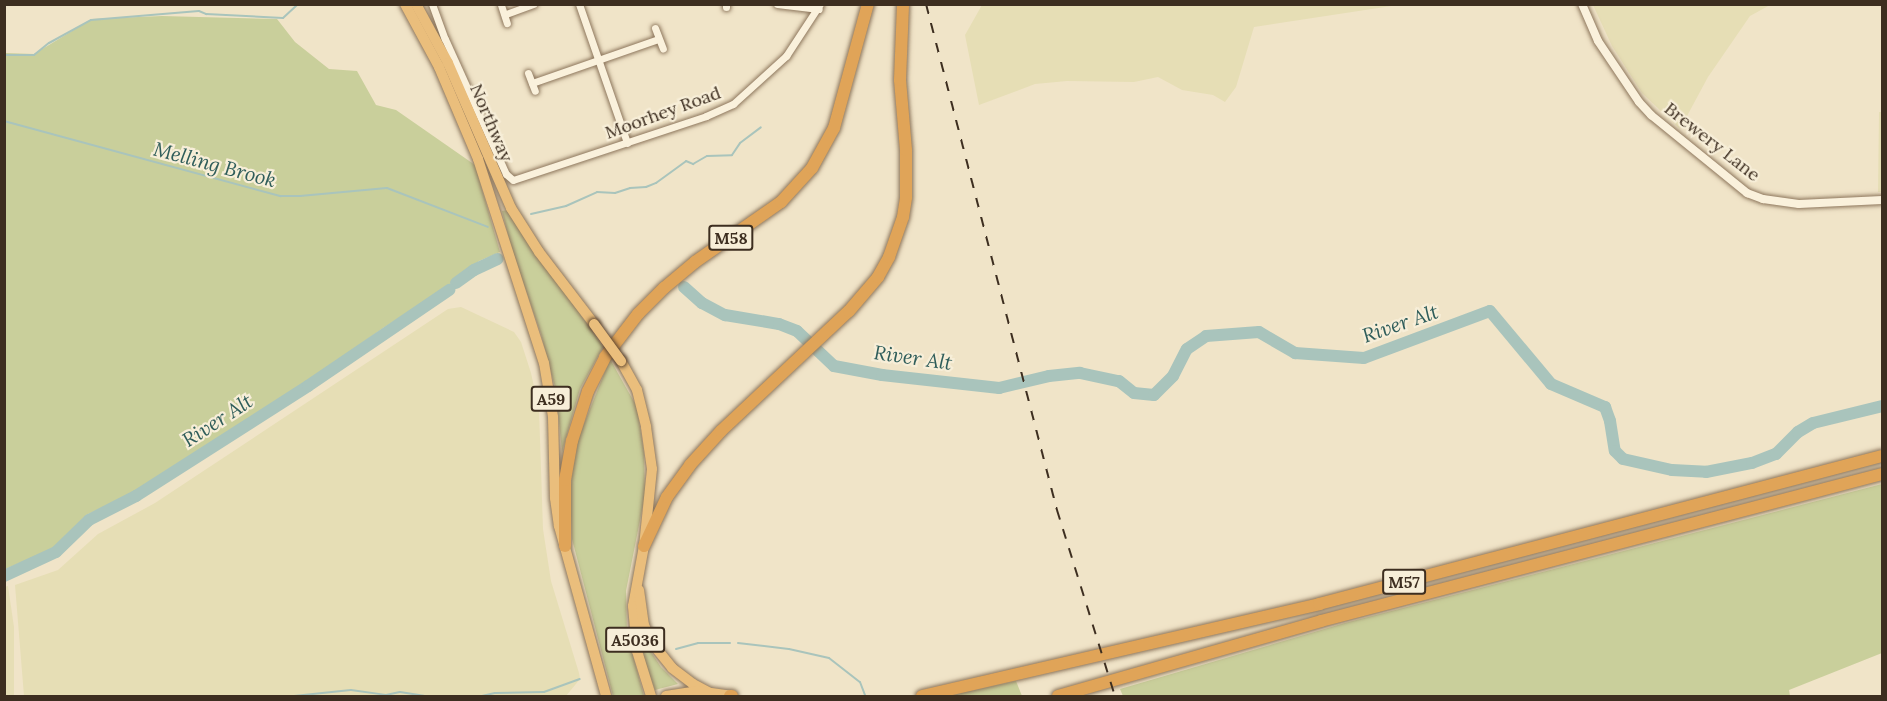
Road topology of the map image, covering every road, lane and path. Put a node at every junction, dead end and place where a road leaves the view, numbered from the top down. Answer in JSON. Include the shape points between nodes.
{"nodes":[{"id":1,"x":405,"y":4,"type":"edge"},
{"id":2,"x":416,"y":4,"type":"edge"},
{"id":3,"x":432,"y":4,"type":"edge"},
{"id":4,"x":501,"y":4,"type":"edge"},
{"id":5,"x":533,"y":4,"type":"edge"},
{"id":6,"x":579,"y":4,"type":"edge"},
{"id":7,"x":777,"y":4,"type":"edge"},
{"id":8,"x":868,"y":4,"type":"edge"},
{"id":9,"x":903,"y":4,"type":"edge"},
{"id":10,"x":1582,"y":4,"type":"edge"},
{"id":11,"x":820,"y":7,"type":"edge"},
{"id":12,"x":506,"y":14,"type":"junction"},
{"id":13,"x":507,"y":23,"type":"dead end"},
{"id":14,"x":655,"y":28,"type":"dead end"},
{"id":15,"x":658,"y":39,"type":"junction"},
{"id":16,"x":663,"y":49,"type":"dead end"},
{"id":17,"x":599,"y":59,"type":"junction"},
{"id":18,"x":528,"y":73,"type":"dead end"},
{"id":19,"x":532,"y":83,"type":"junction"},
{"id":20,"x":535,"y":91,"type":"dead end"},
{"id":21,"x":627,"y":143,"type":"junction"},
{"id":22,"x":512,"y":180,"type":"joint"},
{"id":23,"x":1882,"y":200,"type":"edge"},
{"id":24,"x":1882,"y":456,"type":"edge"},
{"id":25,"x":1882,"y":474,"type":"edge"},
{"id":26,"x":565,"y":546,"type":"junction"},
{"id":27,"x":644,"y":546,"type":"junction"},
{"id":28,"x":638,"y":581,"type":"junction"},
{"id":29,"x":708,"y":692,"type":"junction"},
{"id":30,"x":605,"y":695,"type":"edge"},
{"id":31,"x":651,"y":696,"type":"edge"},
{"id":32,"x":666,"y":696,"type":"edge"},
{"id":33,"x":731,"y":696,"type":"edge"},
{"id":34,"x":922,"y":696,"type":"edge"},
{"id":35,"x":1059,"y":696,"type":"edge"}],
"edges":[{"from":1,"to":26,"type":"highway","name":"Northway","number":"A59","via":[[460,114],[511,257],[550,393],[555,498]]},
{"from":2,"to":27,"type":"highway","name":"Northway","bridge":true,"via":[[448,63],[511,208],[621,362],[636,390],[650,450],[651,490]]},
{"from":3,"to":22,"type":"street","name":"Northway"},
{"from":4,"to":12,"type":"street"},
{"from":5,"to":12,"type":"street"},
{"from":6,"to":17,"type":"street"},
{"from":7,"to":11,"type":"street"},
{"from":8,"to":26,"type":"highway","number":"M58","via":[[834,128],[812,168],[781,202],[664,288],[634,318],[605,357],[585,399],[572,441],[565,480]]},
{"from":9,"to":27,"type":"highway","via":[[900,46],[906,173],[903,217],[889,257],[878,277],[826,333],[690,465],[668,497]]},
{"from":10,"to":23,"type":"street","name":"Brewery Lane","via":[[1598,41],[1639,102],[1747,193],[1799,204]]},
{"from":11,"to":21,"type":"street","name":"Moorhey Road","via":[[786,56],[732,104]]},
{"from":12,"to":13,"type":"street"},
{"from":14,"to":15,"type":"street"},
{"from":15,"to":16,"type":"street"},
{"from":15,"to":17,"type":"street"},
{"from":17,"to":19,"type":"street"},
{"from":17,"to":21,"type":"street"},
{"from":18,"to":19,"type":"street"},
{"from":19,"to":20,"type":"street"},
{"from":21,"to":22,"type":"street","name":"Moorhey Road"},
{"from":24,"to":34,"type":"highway","number":"M57","via":[[1319,604]]},
{"from":25,"to":35,"type":"highway","number":"M57","via":[[1321,621]]},
{"from":26,"to":30,"type":"highway","number":"A59"},
{"from":27,"to":28,"type":"highway","name":"Northway"},
{"from":28,"to":29,"type":"highway","via":[[644,625],[652,643],[672,668]]},
{"from":28,"to":31,"type":"highway","number":"A5036","via":[[633,628]]},
{"from":29,"to":32,"type":"highway"},
{"from":29,"to":33,"type":"highway"}]}
